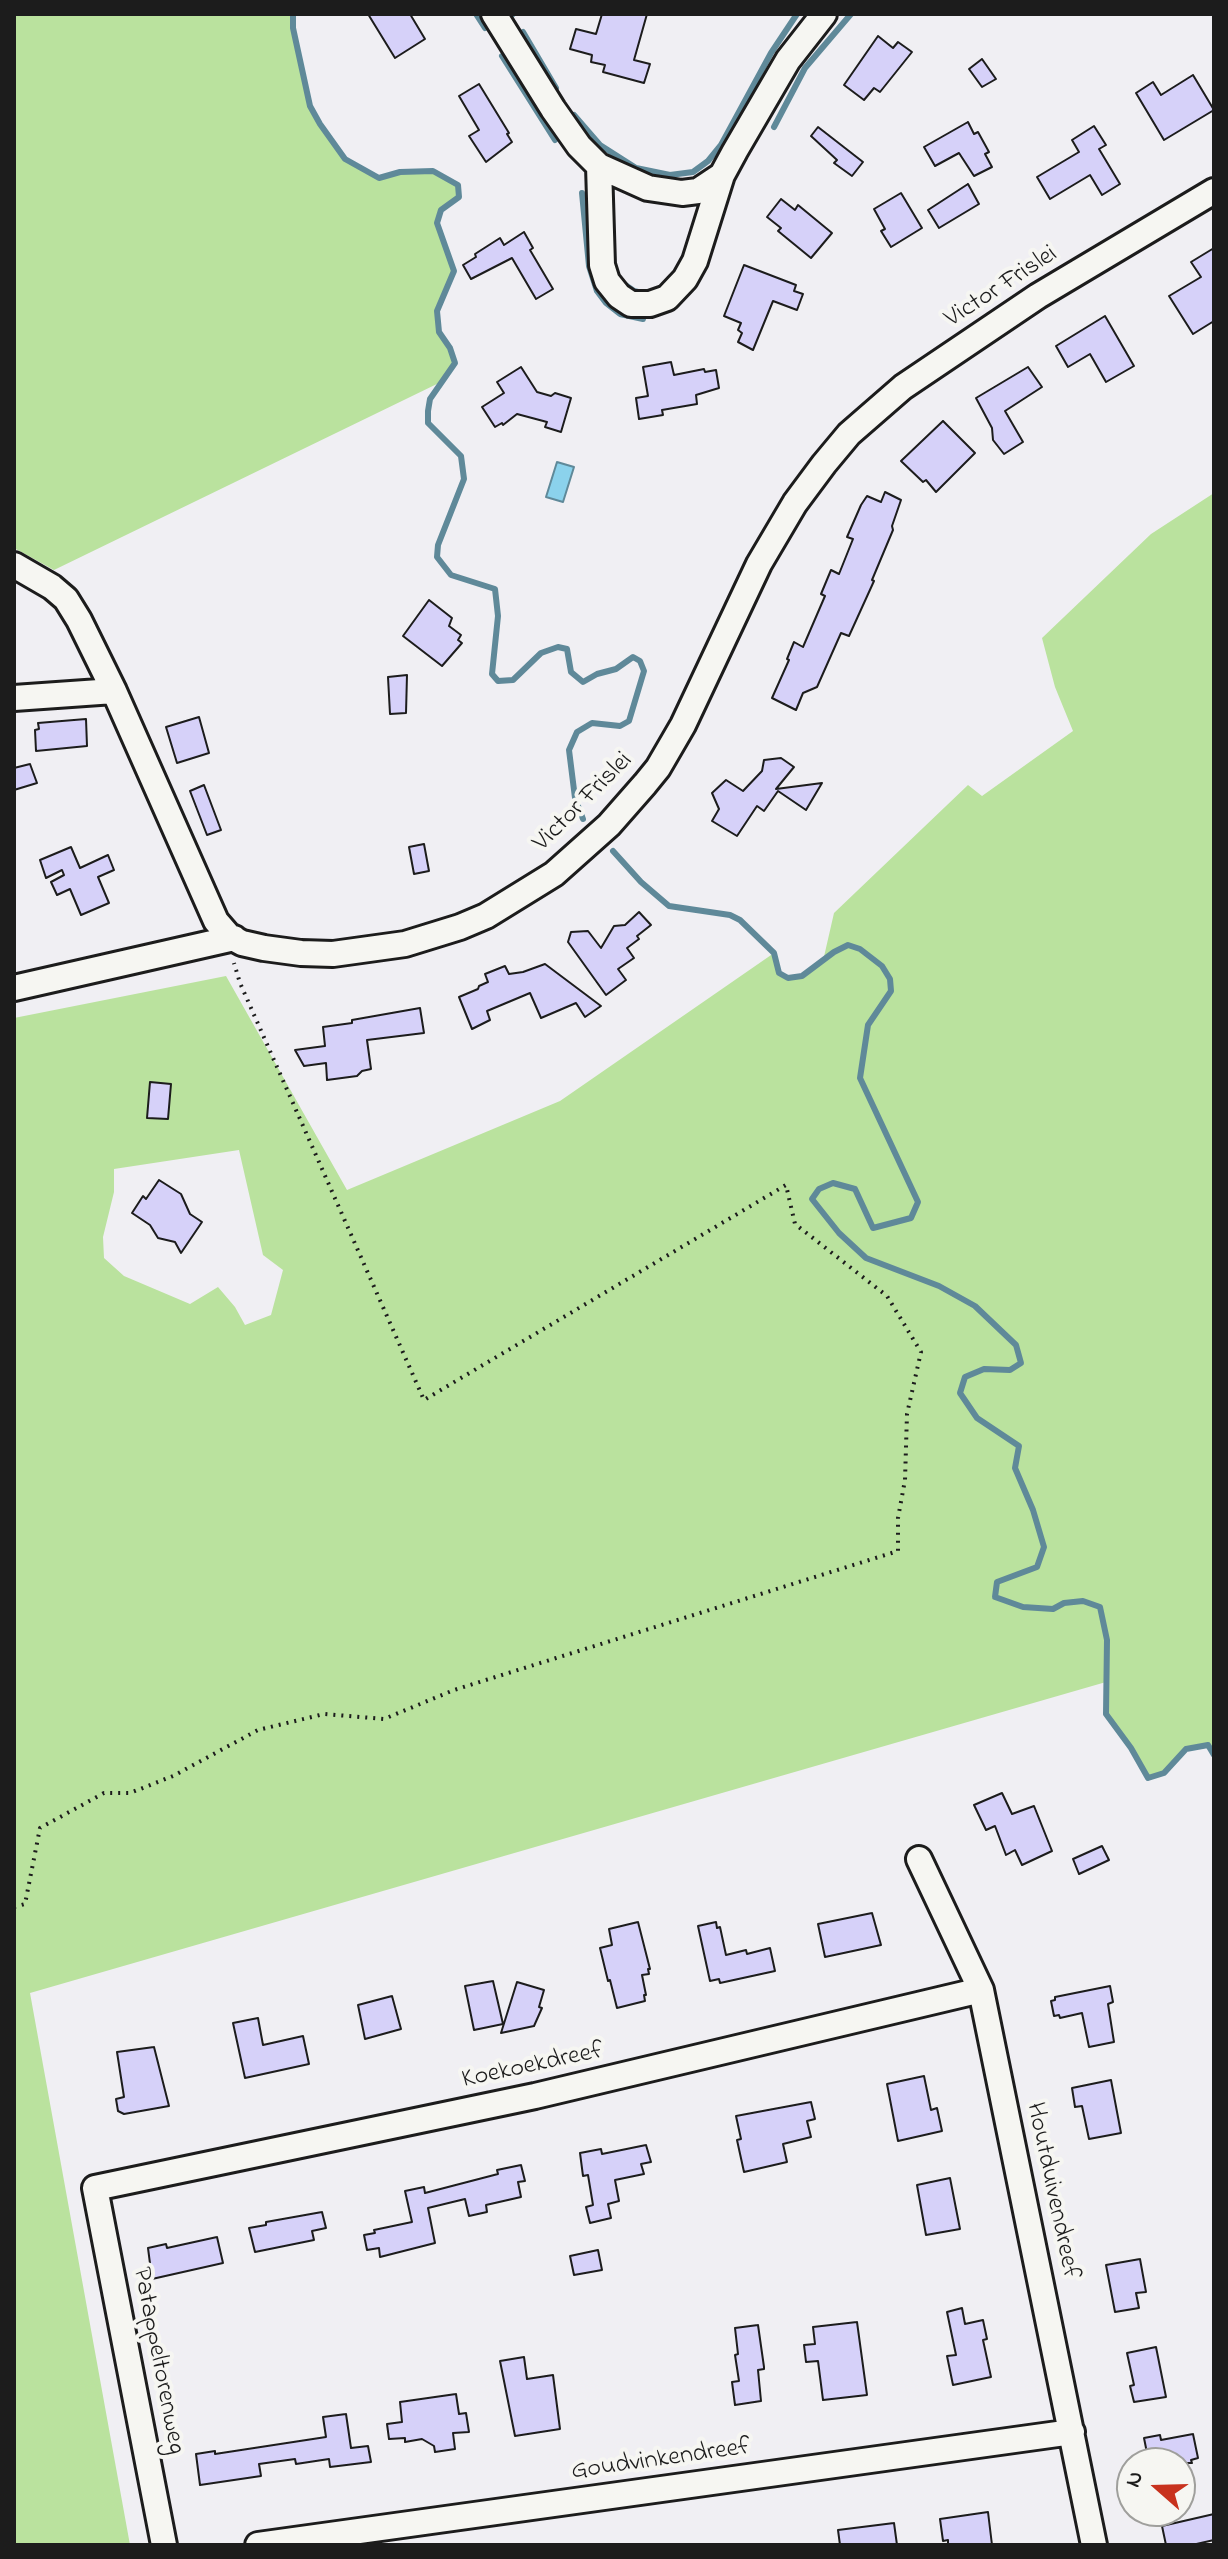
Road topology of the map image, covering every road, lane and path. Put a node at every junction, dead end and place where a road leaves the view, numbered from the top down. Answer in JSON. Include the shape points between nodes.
{"nodes":[{"id":1,"x":494,"y":14,"type":"edge"},
{"id":2,"x":824,"y":14,"type":"edge"},
{"id":3,"x":599,"y":166,"type":"junction"},
{"id":4,"x":722,"y":175,"type":"junction"},
{"id":5,"x":1214,"y":191,"type":"edge"},
{"id":6,"x":14,"y":565,"type":"edge"},
{"id":7,"x":114,"y":691,"type":"junction"},
{"id":8,"x":14,"y":698,"type":"edge"},
{"id":9,"x":234,"y":938,"type":"junction"},
{"id":10,"x":240,"y":983,"type":"dead end"},
{"id":11,"x":14,"y":988,"type":"edge"},
{"id":12,"x":919,"y":1859,"type":"dead end"},
{"id":13,"x":14,"y":1907,"type":"edge"},
{"id":14,"x":981,"y":1990,"type":"junction"},
{"id":15,"x":95,"y":2188,"type":"joint"},
{"id":16,"x":1072,"y":2432,"type":"junction"},
{"id":17,"x":164,"y":2545,"type":"edge"},
{"id":18,"x":258,"y":2545,"type":"edge"},
{"id":19,"x":1094,"y":2545,"type":"edge"}],
"edges":[{"from":1,"to":3,"type":"street","via":[[553,109]]},
{"from":2,"to":4,"type":"street","via":[[770,87]]},
{"from":3,"to":4,"type":"street","via":[[648,188],[682,193],[698,191]]},
{"from":3,"to":4,"type":"street","via":[[602,265],[607,281],[631,304],[667,298],[685,279]]},
{"from":5,"to":9,"type":"street","name":"Victor Frislei","via":[[1038,296],[903,387],[849,434],[809,483],[766,552],[658,768],[629,804],[554,874],[486,916],[405,944],[301,953]]},
{"from":6,"to":7,"type":"street","via":[[66,599]]},
{"from":7,"to":8,"type":"street"},
{"from":7,"to":9,"type":"street","via":[[216,921]]},
{"from":9,"to":11,"type":"street"},
{"from":10,"to":13,"type":"path","via":[[424,1400],[786,1185],[795,1224],[887,1296],[921,1352],[907,1414],[898,1551],[454,1690],[384,1719],[324,1714],[258,1730],[173,1776],[130,1793],[104,1793],[40,1828],[25,1904]]},
{"from":12,"to":14,"type":"street","name":"Houtduivendreef"},
{"from":14,"to":15,"type":"street","name":"Koekoekdreef","via":[[535,2096]]},
{"from":14,"to":16,"type":"street","name":"Houtduivendreef"},
{"from":15,"to":17,"type":"street","name":"Patappeltorenweg"},
{"from":16,"to":18,"type":"street","name":"Goudvinkendreef"},
{"from":16,"to":19,"type":"street","name":"Houtduivendreef"}]}
